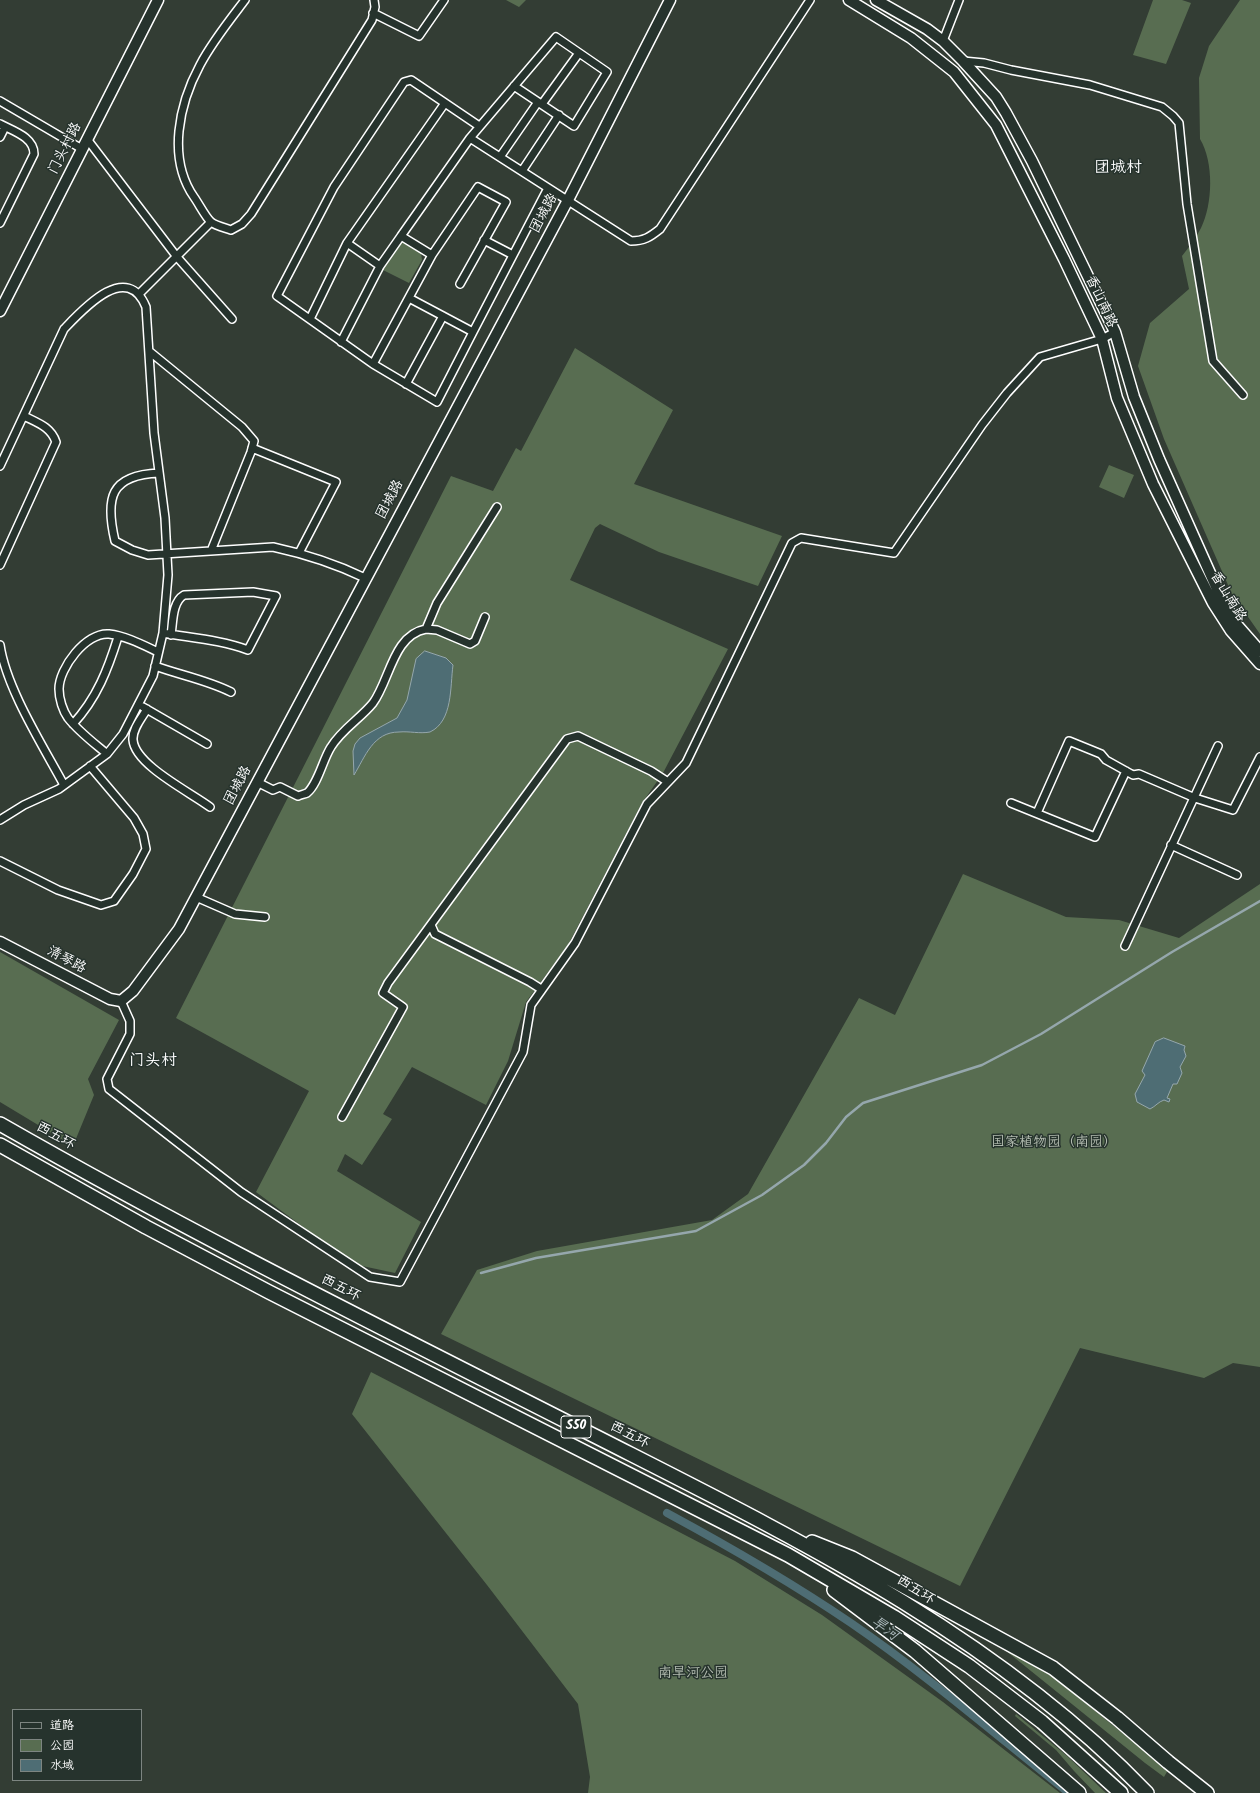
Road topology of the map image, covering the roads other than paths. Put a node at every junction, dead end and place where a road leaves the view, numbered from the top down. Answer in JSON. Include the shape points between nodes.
{"nodes":[{"id":1,"x":158,"y":0,"type":"edge"},
{"id":2,"x":245,"y":0,"type":"edge"},
{"id":3,"x":374,"y":0,"type":"edge"},
{"id":4,"x":444,"y":0,"type":"edge"},
{"id":5,"x":670,"y":0,"type":"edge"},
{"id":6,"x":810,"y":0,"type":"edge"},
{"id":7,"x":849,"y":0,"type":"edge"},
{"id":8,"x":876,"y":0,"type":"edge"},
{"id":9,"x":957,"y":1,"type":"edge"},
{"id":10,"x":373,"y":13,"type":"junction"},
{"id":11,"x":943,"y":41,"type":"junction"},
{"id":12,"x":579,"y":53,"type":"junction"},
{"id":13,"x":964,"y":61,"type":"junction"},
{"id":14,"x":514,"y":86,"type":"junction"},
{"id":15,"x":0,"y":102,"type":"edge"},
{"id":16,"x":445,"y":103,"type":"junction"},
{"id":17,"x":540,"y":103,"type":"junction"},
{"id":18,"x":559,"y":115,"type":"junction"},
{"id":19,"x":3,"y":125,"type":"edge"},
{"id":20,"x":479,"y":126,"type":"junction"},
{"id":21,"x":0,"y":136,"type":"edge"},
{"id":22,"x":470,"y":138,"type":"junction"},
{"id":23,"x":87,"y":139,"type":"junction"},
{"id":24,"x":82,"y":149,"type":"junction"},
{"id":25,"x":500,"y":157,"type":"junction"},
{"id":26,"x":522,"y":171,"type":"junction"},
{"id":27,"x":548,"y":188,"type":"junction"},
{"id":28,"x":568,"y":200,"type":"junction"},
{"id":29,"x":212,"y":222,"type":"junction"},
{"id":30,"x":0,"y":223,"type":"edge"},
{"id":31,"x":401,"y":236,"type":"junction"},
{"id":32,"x":484,"y":240,"type":"junction"},
{"id":33,"x":347,"y":244,"type":"junction"},
{"id":34,"x":432,"y":255,"type":"junction"},
{"id":35,"x":513,"y":255,"type":"junction"},
{"id":36,"x":177,"y":257,"type":"junction"},
{"id":37,"x":380,"y":266,"type":"junction"},
{"id":38,"x":460,"y":284,"type":"dead end"},
{"id":39,"x":139,"y":294,"type":"junction"},
{"id":40,"x":409,"y":298,"type":"junction"},
{"id":41,"x":3,"y":300,"type":"edge"},
{"id":42,"x":0,"y":311,"type":"edge"},
{"id":43,"x":444,"y":316,"type":"junction"},
{"id":44,"x":310,"y":319,"type":"junction"},
{"id":45,"x":232,"y":320,"type":"dead end"},
{"id":46,"x":473,"y":332,"type":"junction"},
{"id":47,"x":1115,"y":332,"type":"junction"},
{"id":48,"x":1102,"y":339,"type":"junction"},
{"id":49,"x":341,"y":342,"type":"junction"},
{"id":50,"x":149,"y":351,"type":"junction"},
{"id":51,"x":373,"y":364,"type":"junction"},
{"id":52,"x":406,"y":384,"type":"junction"},
{"id":53,"x":1243,"y":395,"type":"dead end"},
{"id":54,"x":24,"y":416,"type":"junction"},
{"id":55,"x":252,"y":448,"type":"junction"},
{"id":56,"x":0,"y":466,"type":"edge"},
{"id":57,"x":159,"y":472,"type":"junction"},
{"id":58,"x":496,"y":507,"type":"dead end"},
{"id":59,"x":211,"y":551,"type":"junction"},
{"id":60,"x":299,"y":553,"type":"junction"},
{"id":61,"x":167,"y":554,"type":"junction"},
{"id":62,"x":0,"y":565,"type":"edge"},
{"id":63,"x":365,"y":578,"type":"junction"},
{"id":64,"x":485,"y":617,"type":"dead end"},
{"id":65,"x":426,"y":629,"type":"junction"},
{"id":66,"x":163,"y":633,"type":"junction"},
{"id":67,"x":171,"y":635,"type":"junction"},
{"id":68,"x":118,"y":637,"type":"junction"},
{"id":69,"x":0,"y":645,"type":"edge"},
{"id":70,"x":1260,"y":651,"type":"edge"},
{"id":71,"x":158,"y":652,"type":"junction"},
{"id":72,"x":1260,"y":664,"type":"edge"},
{"id":73,"x":155,"y":666,"type":"junction"},
{"id":74,"x":231,"y":692,"type":"dead end"},
{"id":75,"x":139,"y":705,"type":"junction"},
{"id":76,"x":146,"y":709,"type":"junction"},
{"id":77,"x":74,"y":724,"type":"junction"},
{"id":78,"x":208,"y":744,"type":"dead end"},
{"id":79,"x":1218,"y":746,"type":"dead end"},
{"id":80,"x":107,"y":754,"type":"junction"},
{"id":81,"x":1260,"y":757,"type":"edge"},
{"id":82,"x":90,"y":766,"type":"junction"},
{"id":83,"x":1126,"y":771,"type":"junction"},
{"id":84,"x":257,"y":782,"type":"junction"},
{"id":85,"x":668,"y":782,"type":"junction"},
{"id":86,"x":64,"y":785,"type":"junction"},
{"id":87,"x":1195,"y":798,"type":"junction"},
{"id":88,"x":1011,"y":803,"type":"dead end"},
{"id":89,"x":210,"y":807,"type":"dead end"},
{"id":90,"x":1037,"y":813,"type":"junction"},
{"id":91,"x":0,"y":820,"type":"edge"},
{"id":92,"x":1171,"y":845,"type":"junction"},
{"id":93,"x":0,"y":861,"type":"edge"},
{"id":94,"x":1237,"y":875,"type":"dead end"},
{"id":95,"x":196,"y":897,"type":"junction"},
{"id":96,"x":265,"y":916,"type":"dead end"},
{"id":97,"x":431,"y":925,"type":"junction"},
{"id":98,"x":0,"y":942,"type":"edge"},
{"id":99,"x":1125,"y":946,"type":"dead end"},
{"id":100,"x":541,"y":989,"type":"junction"},
{"id":101,"x":120,"y":1001,"type":"junction"},
{"id":102,"x":342,"y":1117,"type":"dead end"},
{"id":103,"x":0,"y":1124,"type":"edge"},
{"id":104,"x":0,"y":1145,"type":"edge"},
{"id":105,"x":762,"y":1521,"type":"junction"},
{"id":106,"x":788,"y":1555,"type":"junction"},
{"id":107,"x":1118,"y":1789,"type":"edge"},
{"id":108,"x":1079,"y":1793,"type":"edge"},
{"id":109,"x":1147,"y":1793,"type":"edge"},
{"id":110,"x":1207,"y":1793,"type":"edge"}],
"edges":[{"from":1,"to":23,"type":"street","name":"门头村路"},
{"from":2,"to":29,"type":"street","via":[[200,64],[185,99],[179,129],[182,173],[189,190]]},
{"from":3,"to":10,"type":"street"},
{"from":4,"to":10,"type":"street","via":[[419,36]]},
{"from":5,"to":28,"type":"street","name":"团城路"},
{"from":6,"to":28,"type":"street","via":[[660,229],[650,238],[631,241]]},
{"from":7,"to":48,"type":"street","name":"香山南路","via":[[911,38],[954,72],[996,125]]},
{"from":8,"to":11,"type":"street","name":"香山南路"},
{"from":9,"to":11,"type":"street"},
{"from":10,"to":29,"type":"street","via":[[372,20],[251,214],[242,224],[231,230]]},
{"from":11,"to":13,"type":"street","name":"香山南路"},
{"from":12,"to":14,"type":"street","via":[[556,37]]},
{"from":12,"to":17,"type":"street"},
{"from":12,"to":18,"type":"street","via":[[607,72],[574,126]]},
{"from":13,"to":47,"type":"street","name":"香山南路","via":[[996,97],[1006,113]]},
{"from":13,"to":53,"type":"street","via":[[984,62],[1090,85],[1162,108],[1179,123],[1187,204],[1213,361]]},
{"from":14,"to":17,"type":"street"},
{"from":14,"to":20,"type":"street"},
{"from":15,"to":24,"type":"street"},
{"from":16,"to":20,"type":"street"},
{"from":16,"to":33,"type":"street"},
{"from":16,"to":44,"type":"street","via":[[411,80],[404,82],[334,186],[277,296]]},
{"from":17,"to":18,"type":"street"},
{"from":17,"to":25,"type":"street"},
{"from":18,"to":26,"type":"street"},
{"from":19,"to":21,"type":"street"},
{"from":19,"to":30,"type":"street","via":[[29,140],[34,146],[34,154]]},
{"from":20,"to":22,"type":"street"},
{"from":22,"to":25,"type":"street"},
{"from":22,"to":31,"type":"street"},
{"from":23,"to":24,"type":"street","name":"门头村路"},
{"from":23,"to":36,"type":"street"},
{"from":24,"to":41,"type":"street","name":"门头村路"},
{"from":25,"to":26,"type":"street"},
{"from":26,"to":27,"type":"street"},
{"from":27,"to":28,"type":"street"},
{"from":27,"to":35,"type":"street"},
{"from":28,"to":63,"type":"street","name":"团城路"},
{"from":29,"to":36,"type":"street"},
{"from":31,"to":34,"type":"street"},
{"from":31,"to":37,"type":"street"},
{"from":32,"to":34,"type":"street","via":[[506,202],[478,187]]},
{"from":32,"to":35,"type":"street"},
{"from":32,"to":38,"type":"street"},
{"from":33,"to":37,"type":"street"},
{"from":33,"to":44,"type":"street"},
{"from":34,"to":40,"type":"street"},
{"from":35,"to":46,"type":"street"},
{"from":36,"to":39,"type":"street"},
{"from":36,"to":45,"type":"street"},
{"from":37,"to":49,"type":"street"},
{"from":39,"to":50,"type":"street","via":[[146,307]]},
{"from":39,"to":54,"type":"street","via":[[121,288],[103,293],[77,315],[64,329]]},
{"from":40,"to":43,"type":"street"},
{"from":40,"to":51,"type":"street"},
{"from":41,"to":42,"type":"street","name":"门头村路"},
{"from":43,"to":46,"type":"street"},
{"from":43,"to":52,"type":"street"},
{"from":44,"to":49,"type":"street"},
{"from":46,"to":52,"type":"street","via":[[436,402]]},
{"from":47,"to":48,"type":"street"},
{"from":47,"to":70,"type":"street","name":"香山南路","via":[[1137,404],[1222,600],[1238,626]]},
{"from":48,"to":72,"type":"street","name":"香山南路","via":[[1117,398],[1153,484],[1212,603],[1231,631]]},
{"from":48,"to":85,"type":"street","via":[[1040,357],[982,424],[894,553],[801,538],[792,543],[686,763]]},
{"from":49,"to":51,"type":"street"},
{"from":50,"to":55,"type":"street","via":[[242,427],[254,441]]},
{"from":50,"to":57,"type":"street"},
{"from":51,"to":52,"type":"street"},
{"from":54,"to":56,"type":"street"},
{"from":54,"to":62,"type":"street","via":[[46,427],[56,442]]},
{"from":55,"to":59,"type":"street"},
{"from":55,"to":60,"type":"street","via":[[336,482]]},
{"from":57,"to":61,"type":"street"},
{"from":57,"to":61,"type":"street","via":[[135,476],[122,483],[112,494],[111,524],[115,541],[148,555]]},
{"from":58,"to":65,"type":"street","via":[[437,603]]},
{"from":59,"to":60,"type":"street","via":[[273,548]]},
{"from":59,"to":61,"type":"street"},
{"from":60,"to":63,"type":"street","via":[[346,568]]},
{"from":61,"to":66,"type":"street","via":[[168,575]]},
{"from":63,"to":84,"type":"street","name":"团城路"},
{"from":64,"to":65,"type":"street","via":[[475,641],[470,644],[437,630]]},
{"from":65,"to":84,"type":"street","via":[[418,630],[406,640],[373,702],[331,747],[306,793],[298,796],[280,787],[273,790]]},
{"from":66,"to":67,"type":"street"},
{"from":66,"to":71,"type":"street"},
{"from":67,"to":67,"type":"street","via":[[219,641],[248,650],[276,596],[253,592],[178,598]]},
{"from":68,"to":71,"type":"street"},
{"from":68,"to":77,"type":"street","via":[[98,690]]},
{"from":68,"to":77,"type":"street","via":[[108,634],[91,639],[79,648],[69,663],[59,689],[60,701],[68,718]]},
{"from":69,"to":86,"type":"street","via":[[8,676]]},
{"from":71,"to":73,"type":"street"},
{"from":73,"to":74,"type":"street","via":[[211,682]]},
{"from":73,"to":75,"type":"street"},
{"from":75,"to":76,"type":"street"},
{"from":75,"to":80,"type":"street","via":[[124,734]]},
{"from":76,"to":78,"type":"street"},
{"from":76,"to":89,"type":"street","via":[[133,738],[135,748],[145,762],[158,773]]},
{"from":77,"to":80,"type":"street"},
{"from":79,"to":87,"type":"street"},
{"from":80,"to":82,"type":"street"},
{"from":81,"to":87,"type":"street","via":[[1233,810]]},
{"from":82,"to":86,"type":"street"},
{"from":82,"to":93,"type":"street","via":[[134,818],[143,834],[146,849],[133,874],[114,901],[101,905],[58,890]]},
{"from":83,"to":87,"type":"street"},
{"from":83,"to":90,"type":"street","via":[[1095,837]]},
{"from":83,"to":90,"type":"street","via":[[1106,760],[1101,754],[1069,742]]},
{"from":84,"to":95,"type":"street","name":"团城路"},
{"from":85,"to":97,"type":"street","via":[[651,771],[578,736],[566,739],[451,894]]},
{"from":85,"to":100,"type":"street","via":[[647,804],[575,943]]},
{"from":86,"to":91,"type":"street"},
{"from":87,"to":92,"type":"street"},
{"from":88,"to":90,"type":"street"},
{"from":92,"to":94,"type":"street"},
{"from":92,"to":99,"type":"street"},
{"from":95,"to":96,"type":"street","via":[[235,914]]},
{"from":95,"to":101,"type":"street","name":"团城路","via":[[178,929],[133,991]]},
{"from":97,"to":100,"type":"street","via":[[435,934]]},
{"from":97,"to":102,"type":"street","via":[[383,993],[403,1008]]},
{"from":98,"to":101,"type":"street","name":"清琴路","via":[[110,999]]},
{"from":100,"to":101,"type":"street","via":[[531,1005],[523,1052],[400,1282],[370,1277],[241,1192],[109,1089],[107,1080],[130,1034],[130,1021]]},
{"from":103,"to":105,"type":"highway","name":"西五环","number":"S50","via":[[277,1274]]},
{"from":104,"to":106,"type":"highway","number":"S50","via":[[269,1292]]},
{"from":105,"to":109,"type":"highway","name":"西五环","number":"S50","via":[[904,1601],[978,1652],[1053,1706]]},
{"from":105,"to":110,"type":"highway","via":[[852,1558],[1053,1668]]},
{"from":106,"to":107,"type":"highway","number":"S50","via":[[894,1617],[968,1666],[1042,1722]]},
{"from":106,"to":108,"type":"highway","via":[[915,1652]]}]}
